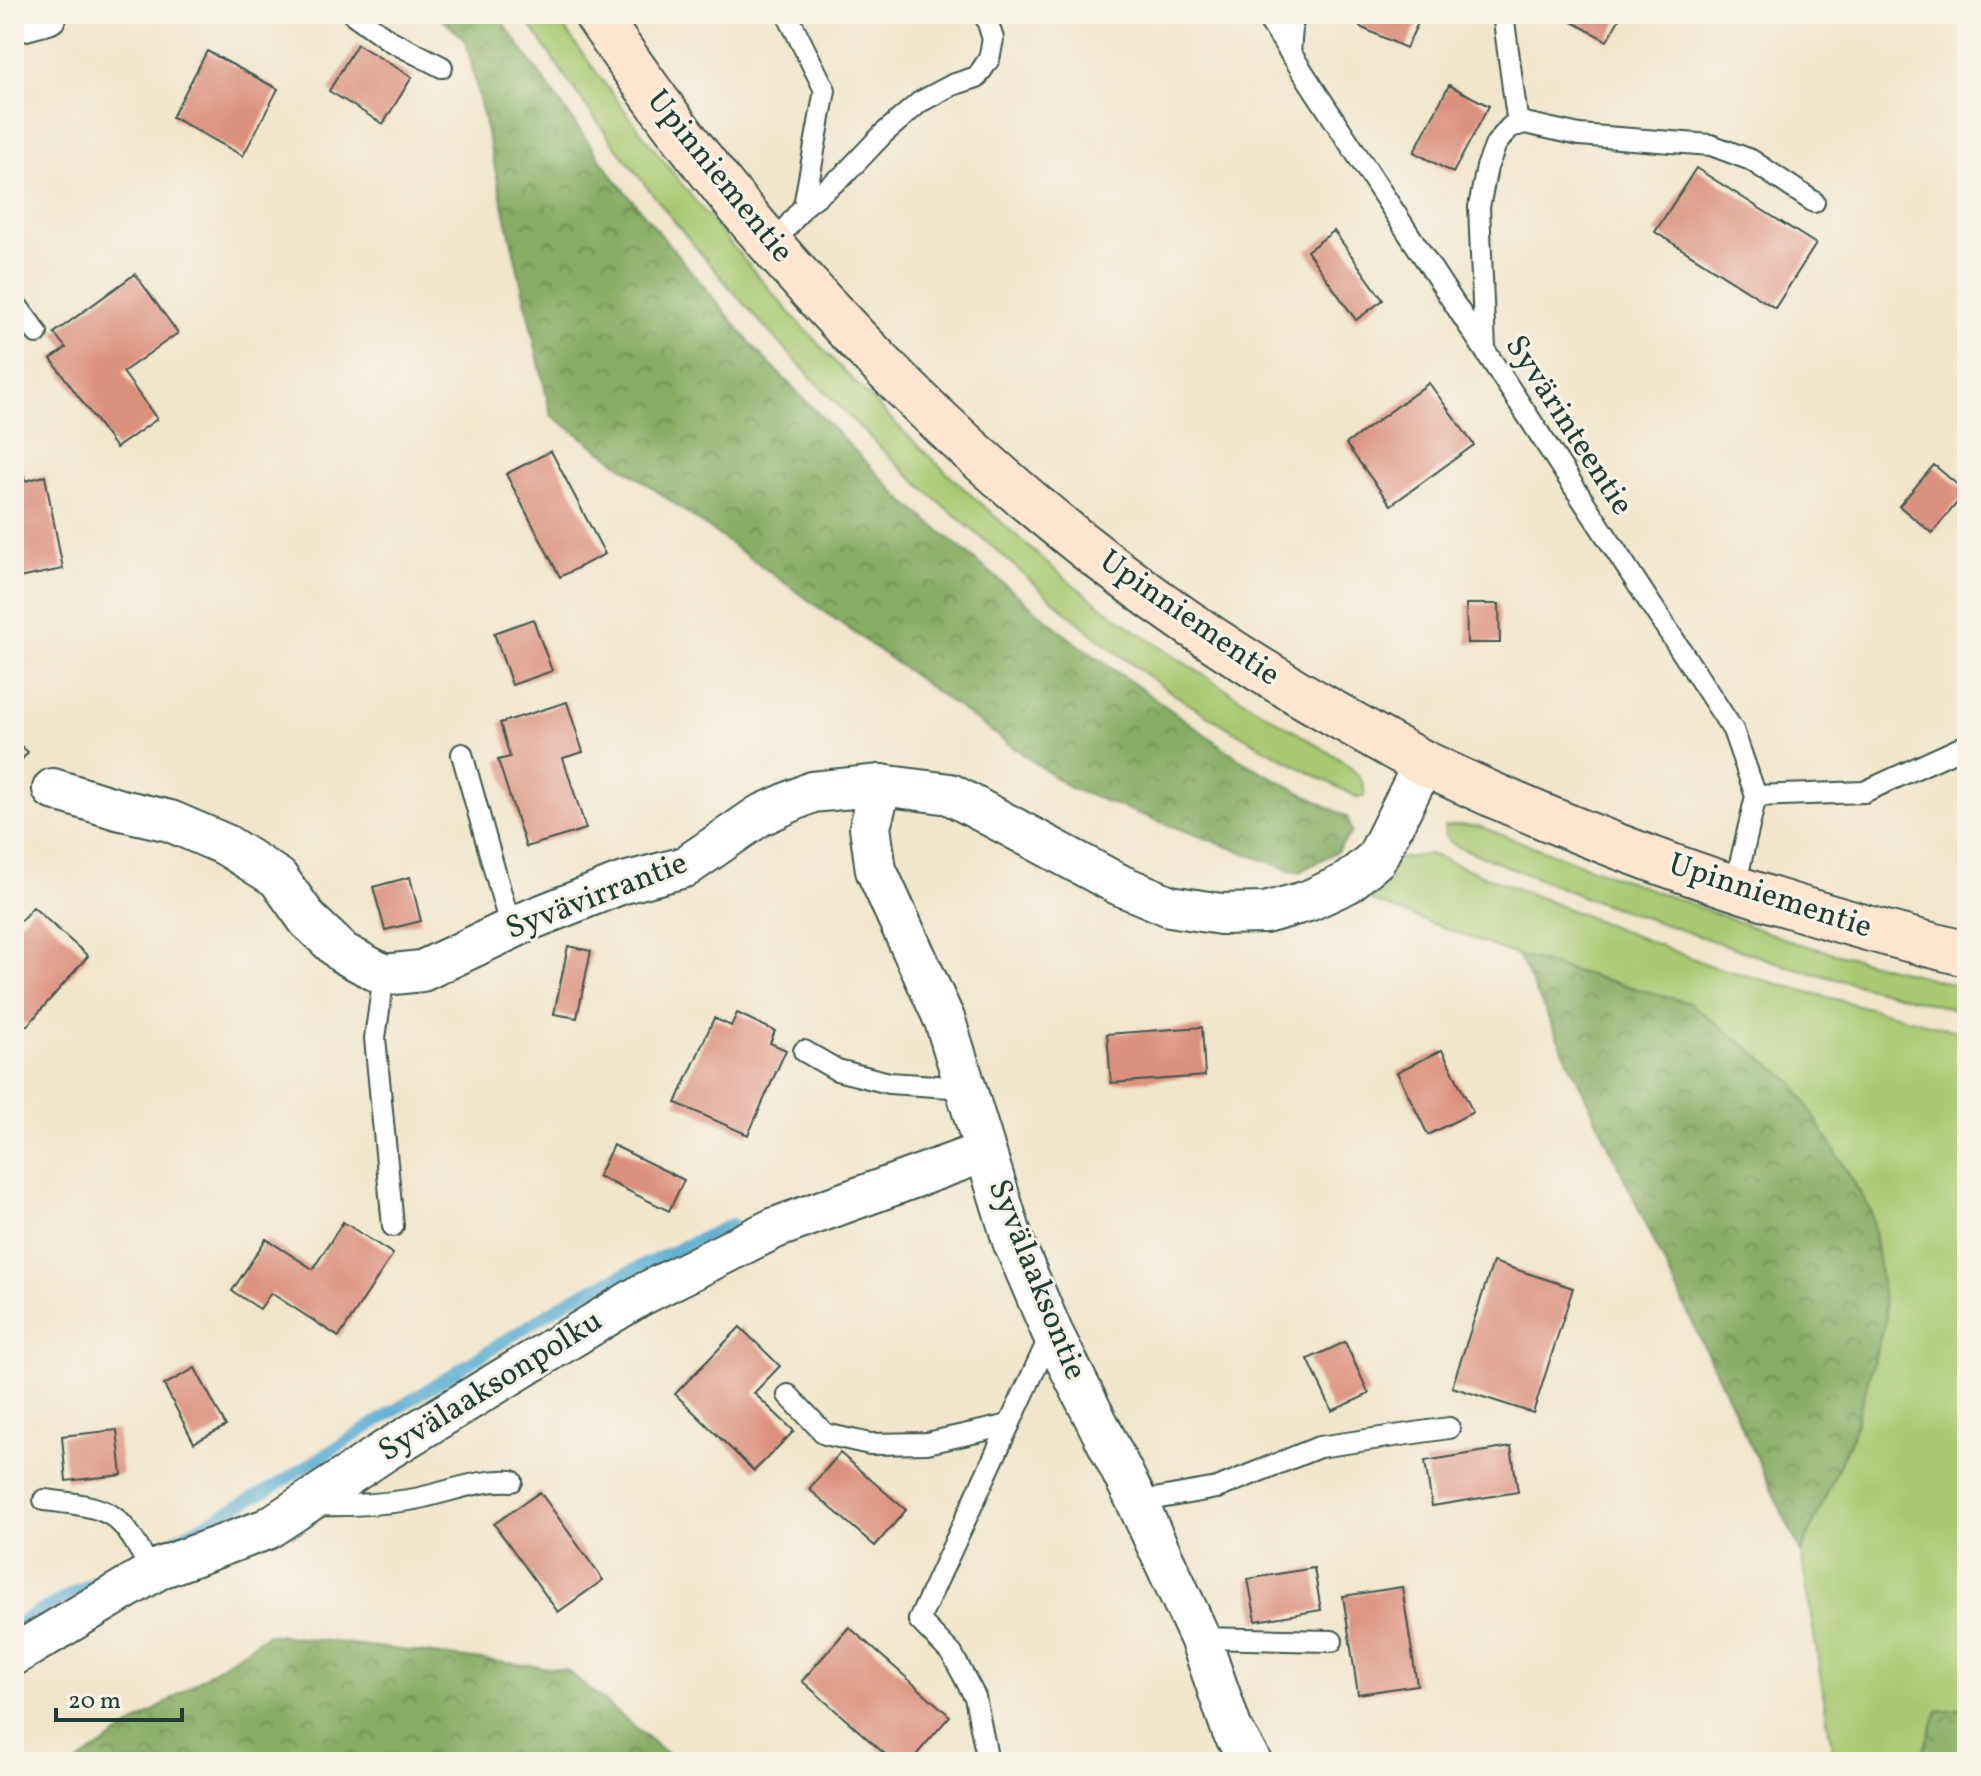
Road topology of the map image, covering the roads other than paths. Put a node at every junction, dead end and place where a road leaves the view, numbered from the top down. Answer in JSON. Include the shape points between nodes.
{"nodes":[{"id":1,"x":47,"y":14,"type":"edge"},
{"id":2,"x":353,"y":14,"type":"edge"},
{"id":3,"x":596,"y":14,"type":"edge"},
{"id":4,"x":787,"y":14,"type":"edge"},
{"id":5,"x":985,"y":14,"type":"edge"},
{"id":6,"x":1265,"y":14,"type":"edge"},
{"id":7,"x":1293,"y":14,"type":"edge"},
{"id":8,"x":1503,"y":14,"type":"edge"},
{"id":9,"x":14,"y":23,"type":"edge"},
{"id":10,"x":1290,"y":53,"type":"junction"},
{"id":11,"x":442,"y":67,"type":"dead end"},
{"id":12,"x":1518,"y":125,"type":"junction"},
{"id":13,"x":1814,"y":202,"type":"dead end"},
{"id":14,"x":804,"y":206,"type":"junction"},
{"id":15,"x":773,"y":245,"type":"junction"},
{"id":16,"x":14,"y":302,"type":"edge"},
{"id":17,"x":37,"y":333,"type":"dead end"},
{"id":18,"x":1485,"y":354,"type":"junction"},
{"id":19,"x":1967,"y":745,"type":"edge"},
{"id":20,"x":462,"y":754,"type":"dead end"},
{"id":21,"x":1424,"y":763,"type":"junction"},
{"id":22,"x":881,"y":785,"type":"junction"},
{"id":23,"x":53,"y":789,"type":"dead end"},
{"id":24,"x":1756,"y":796,"type":"junction"},
{"id":25,"x":1734,"y":890,"type":"junction"},
{"id":26,"x":511,"y":929,"type":"junction"},
{"id":27,"x":1967,"y":954,"type":"edge"},
{"id":28,"x":384,"y":975,"type":"junction"},
{"id":29,"x":804,"y":1051,"type":"dead end"},
{"id":30,"x":966,"y":1088,"type":"junction"},
{"id":31,"x":984,"y":1152,"type":"junction"},
{"id":32,"x":393,"y":1226,"type":"dead end"},
{"id":33,"x":1052,"y":1332,"type":"junction"},
{"id":34,"x":788,"y":1395,"type":"dead end"},
{"id":35,"x":1009,"y":1425,"type":"junction"},
{"id":36,"x":1449,"y":1428,"type":"dead end"},
{"id":37,"x":512,"y":1481,"type":"dead end"},
{"id":38,"x":44,"y":1500,"type":"dead end"},
{"id":39,"x":1137,"y":1502,"type":"junction"},
{"id":40,"x":303,"y":1505,"type":"junction"},
{"id":41,"x":152,"y":1572,"type":"junction"},
{"id":42,"x":1200,"y":1638,"type":"junction"},
{"id":43,"x":1332,"y":1641,"type":"dead end"},
{"id":44,"x":14,"y":1655,"type":"edge"},
{"id":45,"x":988,"y":1762,"type":"edge"},
{"id":46,"x":1251,"y":1762,"type":"edge"}],
"edges":[{"from":1,"to":9,"type":"street"},
{"from":2,"to":11,"type":"lane"},
{"from":3,"to":15,"type":"main road","name":"Upinniementie","via":[[644,85]]},
{"from":4,"to":14,"type":"lane","via":[[825,90]]},
{"from":5,"to":14,"type":"lane","via":[[993,39],[989,59],[977,77],[920,102]]},
{"from":6,"to":10,"type":"lane","name":"Syvärinteentie"},
{"from":7,"to":10,"type":"lane"},
{"from":8,"to":12,"type":"lane"},
{"from":10,"to":18,"type":"lane","name":"Syvärinteentie"},
{"from":12,"to":13,"type":"lane","via":[[1711,145],[1751,160]]},
{"from":12,"to":18,"type":"lane","via":[[1496,144],[1479,207]]},
{"from":14,"to":15,"type":"lane"},
{"from":15,"to":21,"type":"main road","name":"Upinniementie","via":[[971,452],[1085,547],[1293,691]]},
{"from":16,"to":17,"type":"lane"},
{"from":18,"to":24,"type":"lane","name":"Syvärinteentie","via":[[1733,730]]},
{"from":19,"to":24,"type":"lane","via":[[1864,792]]},
{"from":20,"to":26,"type":"lane"},
{"from":21,"to":22,"type":"street","name":"Syvävirrantie","via":[[1376,859],[1347,883],[1265,913],[1221,914],[1170,906],[950,794]]},
{"from":21,"to":25,"type":"main road","name":"Upinniementie","via":[[1578,832]]},
{"from":22,"to":26,"type":"street","name":"Syvävirrantie","via":[[812,792],[759,816],[685,867],[620,884]]},
{"from":22,"to":30,"type":"street","name":"Syvälaaksontie","via":[[870,827],[876,870],[945,1021]]},
{"from":23,"to":28,"type":"street","via":[[170,821],[226,845],[278,878],[308,920],[343,953]]},
{"from":24,"to":25,"type":"lane"},
{"from":25,"to":27,"type":"main road","name":"Upinniementie"},
{"from":26,"to":28,"type":"street","name":"Syvävirrantie","via":[[422,971]]},
{"from":28,"to":32,"type":"lane","via":[[375,1038]]},
{"from":29,"to":30,"type":"lane","via":[[837,1070],[889,1083]]},
{"from":30,"to":31,"type":"street","name":"Syvälaaksontie"},
{"from":31,"to":33,"type":"street","name":"Syvälaaksontie","via":[[1013,1241]]},
{"from":31,"to":40,"type":"street","name":"Syvälaaksonpolku","via":[[775,1228],[641,1295]]},
{"from":33,"to":35,"type":"lane"},
{"from":33,"to":39,"type":"street","name":"Syvälaaksontie"},
{"from":34,"to":35,"type":"lane","via":[[825,1434],[870,1444],[927,1443]]},
{"from":35,"to":45,"type":"lane","via":[[919,1620],[952,1654],[975,1697]]},
{"from":36,"to":39,"type":"lane","via":[[1319,1447],[1217,1488]]},
{"from":37,"to":40,"type":"lane","via":[[488,1480],[357,1506]]},
{"from":38,"to":41,"type":"lane","via":[[107,1511],[129,1530]]},
{"from":39,"to":42,"type":"street","name":"Syvälaaksontie"},
{"from":40,"to":41,"type":"street","name":"Syvälaaksonpolku","via":[[267,1529]]},
{"from":41,"to":44,"type":"street","name":"Syvälaaksonpolku"},
{"from":42,"to":43,"type":"lane"},
{"from":42,"to":46,"type":"street","name":"Syvälaaksontie","via":[[1232,1730]]}]}
